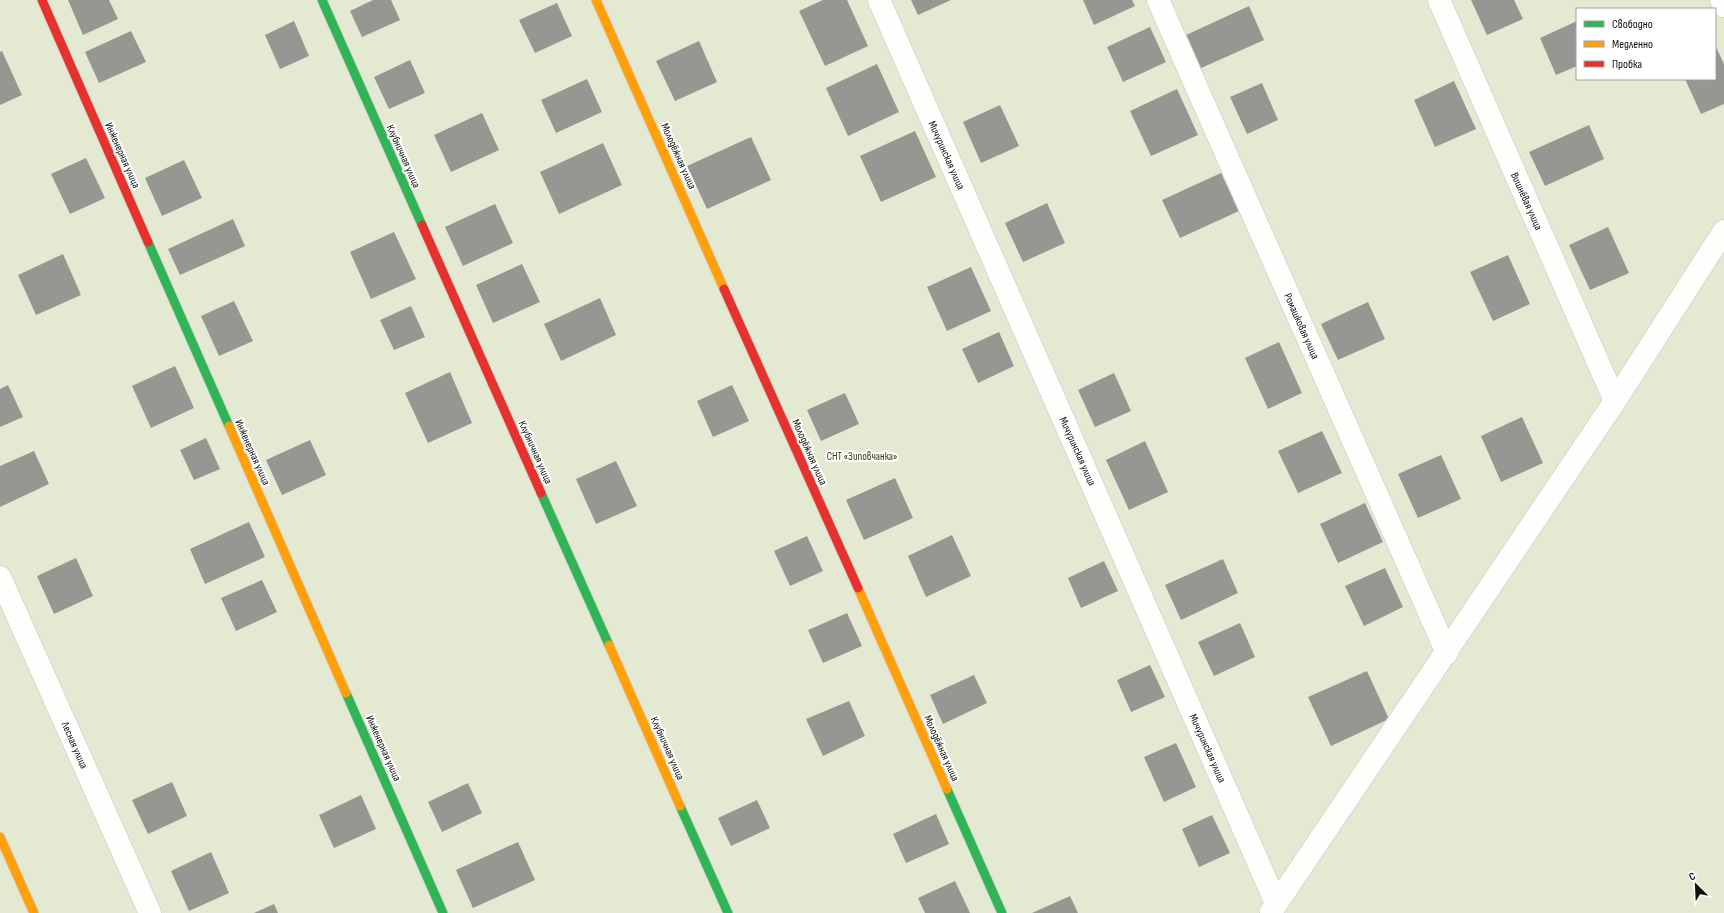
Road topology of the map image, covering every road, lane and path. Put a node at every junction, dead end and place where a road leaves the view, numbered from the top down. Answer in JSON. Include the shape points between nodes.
{"nodes":[{"id":1,"x":42,"y":0,"type":"edge"},
{"id":2,"x":322,"y":0,"type":"edge"},
{"id":3,"x":596,"y":0,"type":"edge"},
{"id":4,"x":879,"y":0,"type":"edge"},
{"id":5,"x":1158,"y":0,"type":"edge"},
{"id":6,"x":1439,"y":0,"type":"edge"},
{"id":7,"x":1721,"y":0,"type":"edge"},
{"id":8,"x":1724,"y":6,"type":"edge"},
{"id":9,"x":1724,"y":231,"type":"edge"},
{"id":10,"x":1615,"y":401,"type":"junction"},
{"id":11,"x":0,"y":577,"type":"edge"},
{"id":12,"x":1447,"y":652,"type":"junction"},
{"id":13,"x":0,"y":837,"type":"edge"},
{"id":14,"x":1273,"y":908,"type":"edge"},
{"id":15,"x":34,"y":913,"type":"edge"},
{"id":16,"x":150,"y":913,"type":"edge"},
{"id":17,"x":443,"y":913,"type":"edge"},
{"id":18,"x":728,"y":913,"type":"edge"},
{"id":19,"x":1002,"y":913,"type":"edge"}],
"edges":[{"from":1,"to":17,"type":"street","name":"Инженерная улица"},
{"from":2,"to":18,"type":"street","name":"Клубничная улица"},
{"from":3,"to":19,"type":"street","name":"Молодёжная улица"},
{"from":4,"to":14,"type":"street","name":"Мичуринская улица"},
{"from":5,"to":12,"type":"street","name":"Ромашковая улица"},
{"from":6,"to":10,"type":"street","name":"Вишнёвая улица"},
{"from":7,"to":8,"type":"street"},
{"from":9,"to":10,"type":"street"},
{"from":10,"to":12,"type":"street"},
{"from":11,"to":16,"type":"street","name":"Лесная улица"},
{"from":12,"to":14,"type":"street"},
{"from":13,"to":15,"type":"street"}]}
